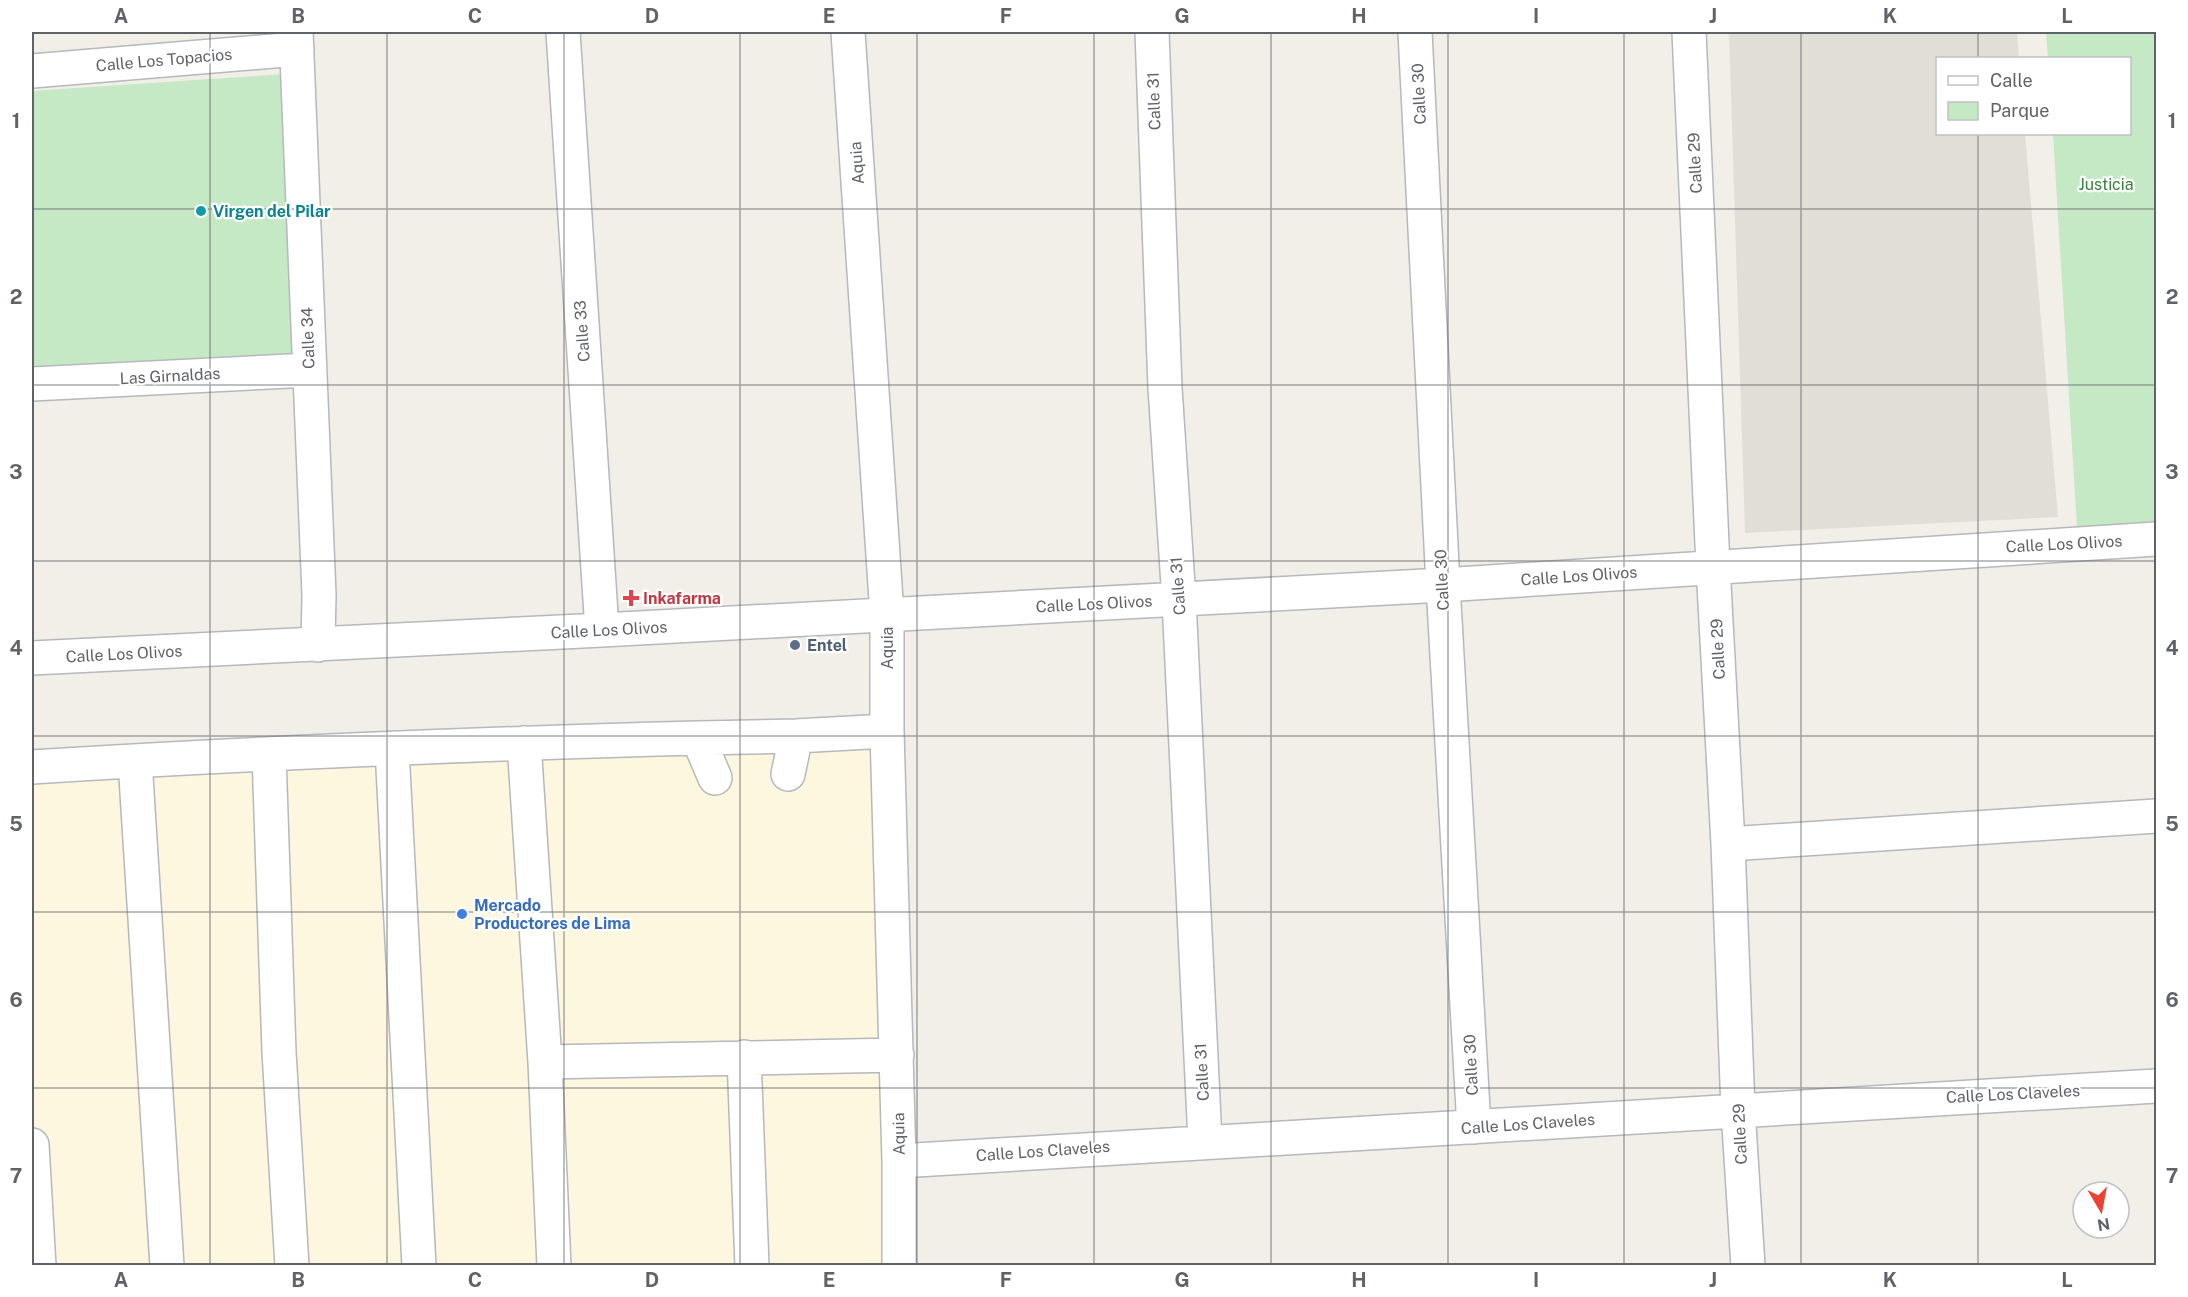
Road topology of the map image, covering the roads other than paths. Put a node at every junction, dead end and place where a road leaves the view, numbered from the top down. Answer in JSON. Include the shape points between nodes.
{"nodes":[{"id":1,"x":563,"y":32,"type":"edge"},
{"id":2,"x":848,"y":32,"type":"edge"},
{"id":3,"x":1152,"y":32,"type":"edge"},
{"id":4,"x":1416,"y":32,"type":"edge"},
{"id":5,"x":1689,"y":32,"type":"edge"},
{"id":6,"x":297,"y":40,"type":"edge"},
{"id":7,"x":32,"y":71,"type":"edge"},
{"id":8,"x":309,"y":370,"type":"junction"},
{"id":9,"x":32,"y":384,"type":"edge"},
{"id":10,"x":2157,"y":539,"type":"edge"},
{"id":11,"x":1713,"y":566,"type":"junction"},
{"id":12,"x":1443,"y":585,"type":"junction"},
{"id":13,"x":1179,"y":600,"type":"junction"},
{"id":14,"x":887,"y":615,"type":"junction"},
{"id":15,"x":602,"y":630,"type":"junction"},
{"id":16,"x":318,"y":645,"type":"junction"},
{"id":17,"x":32,"y":658,"type":"edge"},
{"id":18,"x":887,"y":731,"type":"junction"},
{"id":19,"x":796,"y":736,"type":"junction"},
{"id":20,"x":698,"y":738,"type":"junction"},
{"id":21,"x":524,"y":743,"type":"junction"},
{"id":22,"x":392,"y":749,"type":"junction"},
{"id":23,"x":268,"y":754,"type":"junction"},
{"id":24,"x":135,"y":761,"type":"junction"},
{"id":25,"x":32,"y":767,"type":"edge"},
{"id":26,"x":788,"y":774,"type":"dead end"},
{"id":27,"x":715,"y":778,"type":"dead end"},
{"id":28,"x":2157,"y":816,"type":"edge"},
{"id":29,"x":1728,"y":844,"type":"junction"},
{"id":30,"x":897,"y":1055,"type":"junction"},
{"id":31,"x":744,"y":1057,"type":"junction"},
{"id":32,"x":545,"y":1062,"type":"junction"},
{"id":33,"x":2157,"y":1086,"type":"edge"},
{"id":34,"x":1738,"y":1110,"type":"junction"},
{"id":35,"x":1474,"y":1127,"type":"junction"},
{"id":36,"x":1205,"y":1141,"type":"junction"},
{"id":37,"x":32,"y":1145,"type":"edge"},
{"id":38,"x":899,"y":1161,"type":"junction"},
{"id":39,"x":39,"y":1266,"type":"edge"},
{"id":40,"x":167,"y":1266,"type":"edge"},
{"id":41,"x":292,"y":1266,"type":"edge"},
{"id":42,"x":419,"y":1266,"type":"edge"},
{"id":43,"x":554,"y":1266,"type":"edge"},
{"id":44,"x":752,"y":1266,"type":"edge"},
{"id":45,"x":899,"y":1266,"type":"edge"},
{"id":46,"x":1748,"y":1266,"type":"edge"}],
"edges":[{"from":1,"to":15,"type":"street","name":"Calle 33"},
{"from":2,"to":14,"type":"street","name":"Aquia"},
{"from":3,"to":13,"type":"street","name":"Calle 31","via":[[1165,388]]},
{"from":4,"to":12,"type":"street","name":"Calle 30"},
{"from":5,"to":11,"type":"street","name":"Calle 29"},
{"from":6,"to":7,"type":"street","name":"Calle Los Topacios"},
{"from":6,"to":8,"type":"street","name":"Calle 34"},
{"from":8,"to":9,"type":"street","name":"Las Girnaldas"},
{"from":8,"to":16,"type":"street","name":"Calle 34"},
{"from":10,"to":11,"type":"street","name":"Calle Los Olivos"},
{"from":11,"to":12,"type":"street","name":"Calle Los Olivos"},
{"from":11,"to":29,"type":"street","name":"Calle 29"},
{"from":12,"to":13,"type":"street","name":"Calle Los Olivos"},
{"from":12,"to":35,"type":"street","name":"Calle 30"},
{"from":13,"to":14,"type":"street","name":"Calle Los Olivos"},
{"from":13,"to":36,"type":"street","name":"Calle 31"},
{"from":14,"to":15,"type":"street","name":"Calle Los Olivos"},
{"from":14,"to":18,"type":"street","name":"Aquia"},
{"from":15,"to":16,"type":"street","name":"Calle Los Olivos"},
{"from":16,"to":17,"type":"street","name":"Calle Los Olivos"},
{"from":18,"to":19,"type":"street"},
{"from":18,"to":30,"type":"street","name":"Aquia"},
{"from":19,"to":20,"type":"street"},
{"from":19,"to":26,"type":"street"},
{"from":20,"to":21,"type":"street"},
{"from":20,"to":27,"type":"street"},
{"from":21,"to":22,"type":"street"},
{"from":21,"to":32,"type":"street"},
{"from":22,"to":23,"type":"street"},
{"from":22,"to":42,"type":"street"},
{"from":23,"to":24,"type":"street"},
{"from":23,"to":41,"type":"street"},
{"from":24,"to":25,"type":"street"},
{"from":24,"to":40,"type":"street"},
{"from":28,"to":29,"type":"street"},
{"from":29,"to":34,"type":"street","name":"Calle 29"},
{"from":30,"to":31,"type":"street"},
{"from":30,"to":38,"type":"street","name":"Aquia"},
{"from":31,"to":32,"type":"street"},
{"from":31,"to":44,"type":"street"},
{"from":32,"to":43,"type":"street"},
{"from":33,"to":34,"type":"street","name":"Calle Los Claveles"},
{"from":34,"to":35,"type":"street","name":"Calle Los Claveles"},
{"from":34,"to":46,"type":"street","name":"Calle 29"},
{"from":35,"to":36,"type":"street","name":"Calle Los Claveles"},
{"from":36,"to":38,"type":"street","name":"Calle Los Claveles"},
{"from":37,"to":39,"type":"street"},
{"from":38,"to":45,"type":"street","name":"Aquia"}]}
